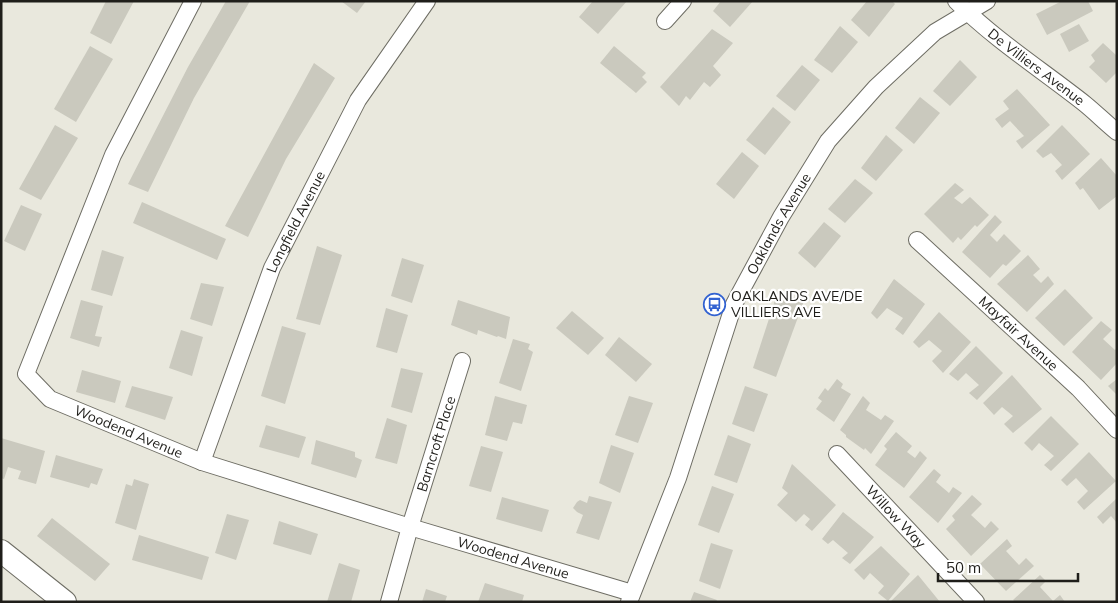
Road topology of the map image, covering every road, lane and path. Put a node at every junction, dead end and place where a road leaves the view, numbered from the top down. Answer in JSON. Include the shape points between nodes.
{"nodes":[{"id":1,"x":193,"y":1,"type":"edge"},
{"id":2,"x":427,"y":1,"type":"edge"},
{"id":3,"x":683,"y":1,"type":"edge"},
{"id":4,"x":987,"y":1,"type":"edge"},
{"id":5,"x":962,"y":7,"type":"edge"},
{"id":6,"x":665,"y":20,"type":"dead end"},
{"id":7,"x":1117,"y":132,"type":"edge"},
{"id":8,"x":917,"y":240,"type":"dead end"},
{"id":9,"x":462,"y":361,"type":"dead end"},
{"id":10,"x":1117,"y":430,"type":"edge"},
{"id":11,"x":837,"y":454,"type":"dead end"},
{"id":12,"x":202,"y":462,"type":"junction"},
{"id":13,"x":410,"y":526,"type":"junction"},
{"id":14,"x":1,"y":552,"type":"edge"},
{"id":15,"x":630,"y":597,"type":"edge"},
{"id":16,"x":65,"y":602,"type":"edge"},
{"id":17,"x":389,"y":602,"type":"edge"},
{"id":18,"x":976,"y":602,"type":"edge"}],
"edges":[{"from":1,"to":12,"type":"street","name":"Woodend Avenue","via":[[113,155],[26,374],[50,400]]},
{"from":2,"to":12,"type":"street","name":"Longfield Avenue","via":[[358,100],[272,268]]},
{"from":3,"to":6,"type":"street"},
{"from":4,"to":5,"type":"street","name":"Oaklands Avenue"},
{"from":5,"to":7,"type":"street","name":"De Villiers Avenue"},
{"from":5,"to":15,"type":"street","name":"Oaklands Avenue","via":[[876,87],[828,141],[781,217],[734,304],[678,478]]},
{"from":8,"to":10,"type":"street","name":"Mayfair Avenue","via":[[1078,388]]},
{"from":9,"to":13,"type":"street","name":"Barncroft Place"},
{"from":11,"to":18,"type":"street","name":"Willow Way"},
{"from":12,"to":13,"type":"street","name":"Woodend Avenue"},
{"from":13,"to":15,"type":"street","name":"Woodend Avenue"},
{"from":13,"to":17,"type":"street","name":"Barncroft Place"},
{"from":14,"to":16,"type":"main road"}]}
